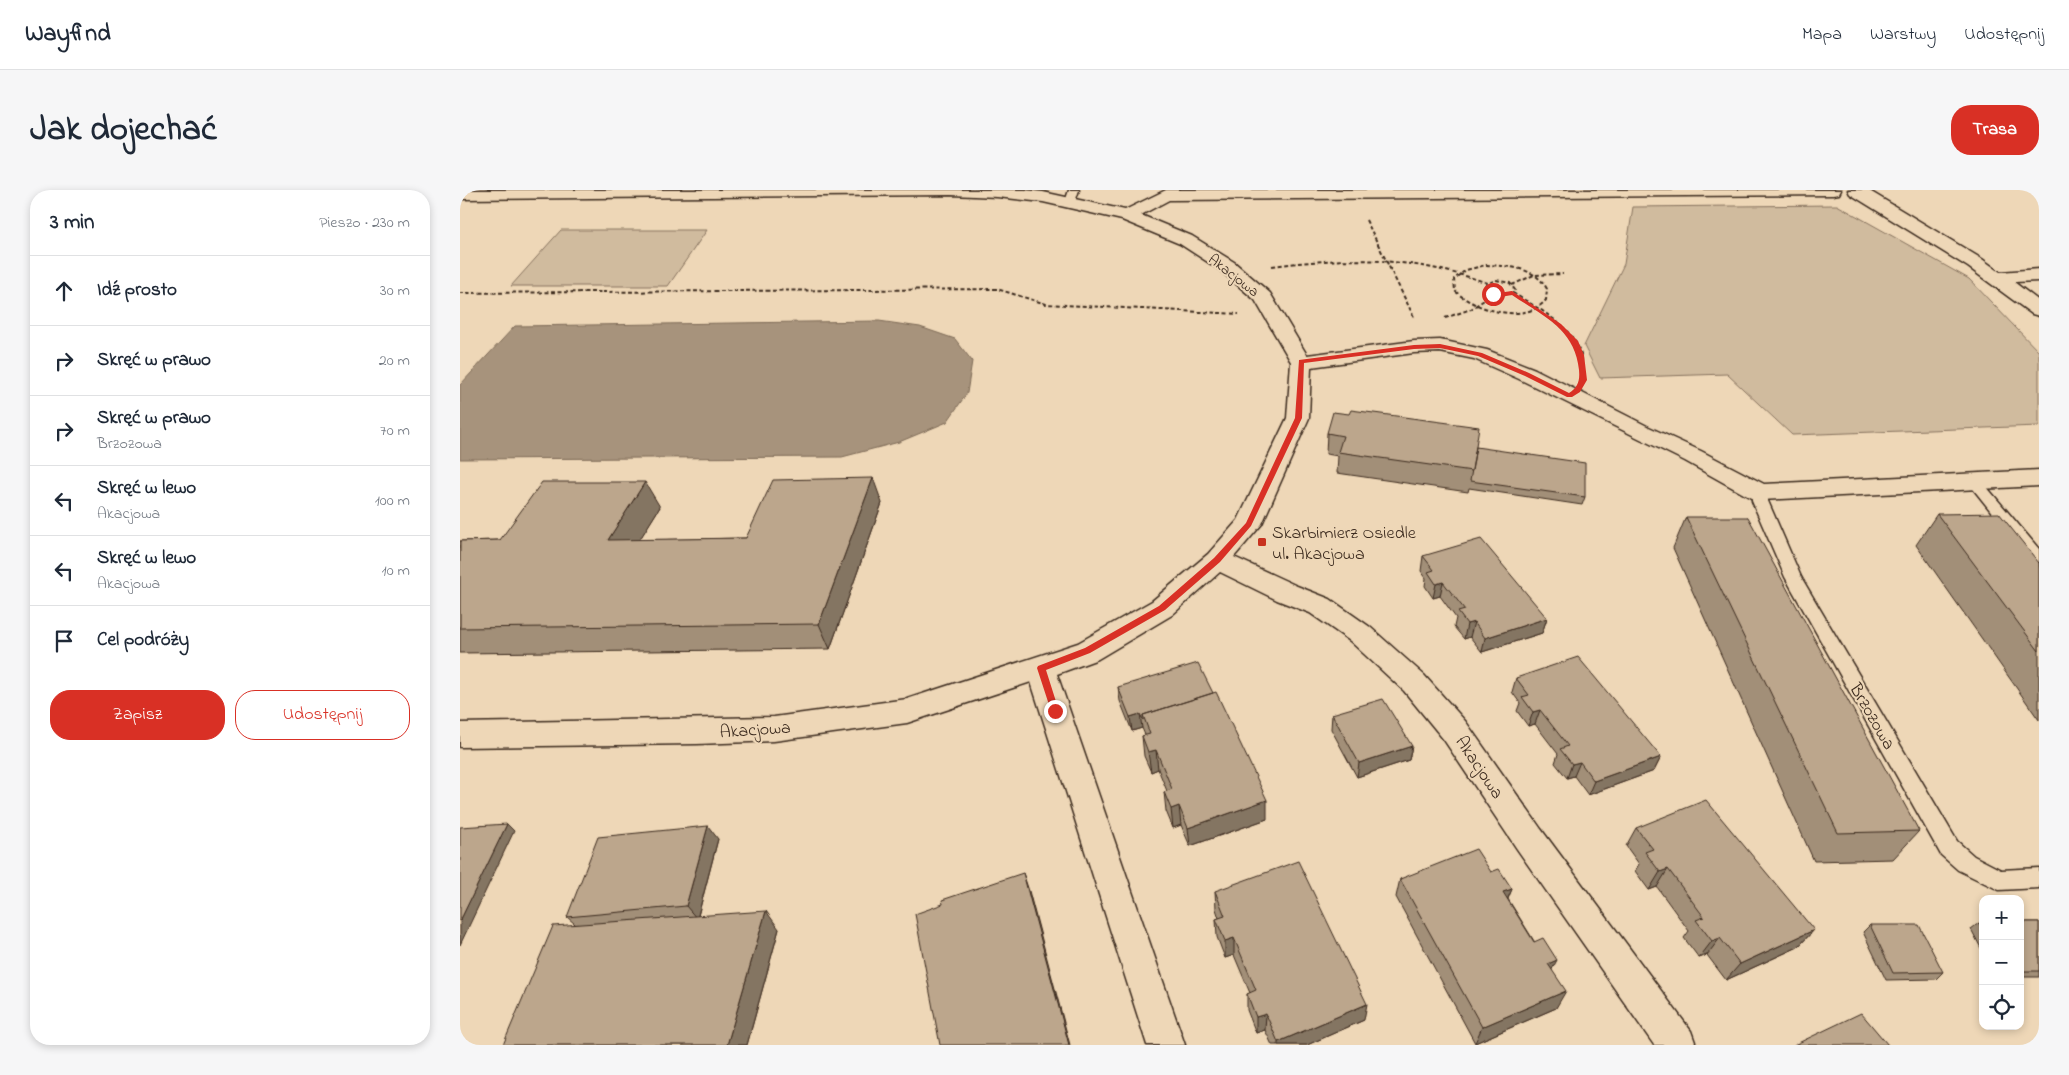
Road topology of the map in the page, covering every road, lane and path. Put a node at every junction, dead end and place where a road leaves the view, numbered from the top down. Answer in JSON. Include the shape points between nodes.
{"nodes":[{"id":1,"x":1833,"y":190,"type":"edge"},
{"id":2,"x":1856,"y":190,"type":"edge"},
{"id":3,"x":643,"y":191,"type":"edge"},
{"id":4,"x":781,"y":191,"type":"edge"},
{"id":5,"x":830,"y":191,"type":"edge"},
{"id":6,"x":530,"y":192,"type":"edge"},
{"id":7,"x":1166,"y":193,"type":"edge"},
{"id":8,"x":1301,"y":193,"type":"edge"},
{"id":9,"x":460,"y":194,"type":"edge"},
{"id":10,"x":1353,"y":195,"type":"junction"},
{"id":11,"x":1072,"y":196,"type":"edge"},
{"id":12,"x":1127,"y":216,"type":"junction"},
{"id":13,"x":1386,"y":261,"type":"junction"},
{"id":14,"x":1270,"y":266,"type":"dead end"},
{"id":15,"x":1459,"y":274,"type":"junction"},
{"id":16,"x":1563,"y":274,"type":"dead end"},
{"id":17,"x":1534,"y":275,"type":"junction"},
{"id":18,"x":2039,"y":275,"type":"edge"},
{"id":19,"x":1997,"y":278,"type":"junction"},
{"id":20,"x":1488,"y":282,"type":"junction"},
{"id":21,"x":1512,"y":285,"type":"junction"},
{"id":22,"x":460,"y":293,"type":"edge"},
{"id":23,"x":1512,"y":293,"type":"junction"},
{"id":24,"x":1493,"y":294,"type":"junction"},
{"id":25,"x":1477,"y":307,"type":"junction"},
{"id":26,"x":1536,"y":307,"type":"junction"},
{"id":27,"x":2039,"y":310,"type":"edge"},
{"id":28,"x":1274,"y":316,"type":"junction"},
{"id":29,"x":1436,"y":319,"type":"dead end"},
{"id":30,"x":1416,"y":322,"type":"dead end"},
{"id":31,"x":1301,"y":362,"type":"junction"},
{"id":32,"x":1570,"y":396,"type":"junction"},
{"id":33,"x":2039,"y":478,"type":"edge"},
{"id":34,"x":1975,"y":482,"type":"junction"},
{"id":35,"x":1760,"y":492,"type":"junction"},
{"id":36,"x":1217,"y":560,"type":"junction"},
{"id":37,"x":2039,"y":560,"type":"edge"},
{"id":38,"x":1041,"y":668,"type":"junction"},
{"id":39,"x":460,"y":735,"type":"edge"},
{"id":40,"x":2039,"y":878,"type":"edge"},
{"id":41,"x":1166,"y":1045,"type":"edge"},
{"id":42,"x":1677,"y":1045,"type":"edge"}],
"edges":[{"from":1,"to":10,"type":"street"},
{"from":2,"to":19,"type":"street"},
{"from":3,"to":4,"type":"street","name":"Akacjowa"},
{"from":3,"to":6,"type":"street","name":"Akacjowa"},
{"from":4,"to":5,"type":"street","name":"Akacjowa"},
{"from":5,"to":11,"type":"street","name":"Akacjowa","via":[[979,191],[1043,197]]},
{"from":6,"to":9,"type":"street","name":"Akacjowa"},
{"from":7,"to":8,"type":"street"},
{"from":7,"to":12,"type":"street"},
{"from":8,"to":10,"type":"street"},
{"from":10,"to":13,"type":"path"},
{"from":11,"to":12,"type":"street","name":"Akacjowa"},
{"from":12,"to":28,"type":"street","name":"Akacjowa","via":[[1186,240],[1227,266],[1263,297]]},
{"from":13,"to":14,"type":"path","via":[[1331,260]]},
{"from":13,"to":15,"type":"path"},
{"from":13,"to":30,"type":"path"},
{"from":15,"to":17,"type":"path","via":[[1475,267],[1498,265]]},
{"from":15,"to":20,"type":"path"},
{"from":15,"to":25,"type":"path","via":[[1454,279],[1454,291]]},
{"from":16,"to":17,"type":"path"},
{"from":17,"to":21,"type":"path"},
{"from":17,"to":26,"type":"path","via":[[1548,291],[1543,303]]},
{"from":18,"to":19,"type":"street"},
{"from":19,"to":27,"type":"street"},
{"from":20,"to":21,"type":"path","via":[[1503,281]]},
{"from":20,"to":24,"type":"path","via":[[1485,288]]},
{"from":21,"to":23,"type":"path","via":[[1515,290]]},
{"from":22,"to":28,"type":"path","via":[[997,289],[1046,304]]},
{"from":23,"to":24,"type":"path"},
{"from":23,"to":26,"type":"path"},
{"from":24,"to":25,"type":"path"},
{"from":25,"to":26,"type":"path","via":[[1501,312]]},
{"from":25,"to":29,"type":"path"},
{"from":26,"to":32,"type":"path","via":[[1575,341],[1581,355],[1584,380]]},
{"from":28,"to":31,"type":"street","name":"Akacjowa"},
{"from":31,"to":32,"type":"street","via":[[1440,346],[1480,354]]},
{"from":31,"to":36,"type":"street","name":"Akacjowa","via":[[1298,418],[1249,524]]},
{"from":32,"to":35,"type":"street"},
{"from":33,"to":34,"type":"street"},
{"from":34,"to":35,"type":"street"},
{"from":34,"to":37,"type":"lane"},
{"from":35,"to":40,"type":"lane","name":"Brzozowa","via":[[1760,502],[1793,577],[1949,848],[1966,863],[1999,880]]},
{"from":36,"to":38,"type":"street","name":"Akacjowa","via":[[1162,608],[1088,651]]},
{"from":36,"to":42,"type":"street","name":"Akacjowa","via":[[1320,606],[1360,634],[1414,683],[1455,731]]},
{"from":38,"to":39,"type":"street","name":"Akacjowa","via":[[907,711],[774,729]]},
{"from":38,"to":41,"type":"street"}]}
